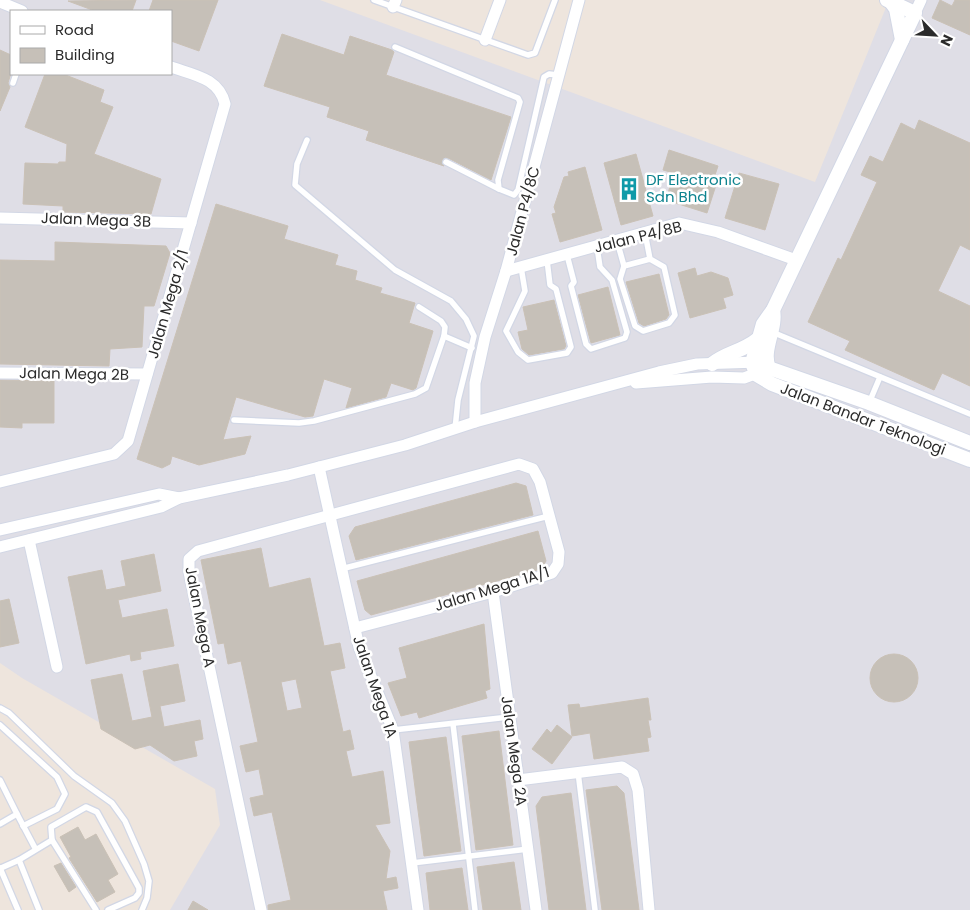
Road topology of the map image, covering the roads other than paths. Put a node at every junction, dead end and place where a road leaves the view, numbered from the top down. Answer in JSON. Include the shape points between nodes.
{"nodes":[{"id":1,"x":374,"y":0,"type":"edge"},
{"id":2,"x":500,"y":0,"type":"edge"},
{"id":3,"x":555,"y":0,"type":"edge"},
{"id":4,"x":579,"y":0,"type":"edge"},
{"id":5,"x":921,"y":0,"type":"edge"},
{"id":6,"x":892,"y":1,"type":"edge"},
{"id":7,"x":0,"y":2,"type":"edge"},
{"id":8,"x":394,"y":3,"type":"edge"},
{"id":9,"x":20,"y":10,"type":"edge"},
{"id":10,"x":915,"y":13,"type":"junction"},
{"id":11,"x":485,"y":40,"type":"junction"},
{"id":12,"x":902,"y":40,"type":"junction"},
{"id":13,"x":396,"y":47,"type":"dead end"},
{"id":14,"x":172,"y":67,"type":"edge"},
{"id":15,"x":16,"y":75,"type":"edge"},
{"id":16,"x":558,"y":75,"type":"junction"},
{"id":17,"x":13,"y":83,"type":"dead end"},
{"id":18,"x":307,"y":140,"type":"dead end"},
{"id":19,"x":446,"y":162,"type":"dead end"},
{"id":20,"x":499,"y":189,"type":"junction"},
{"id":21,"x":0,"y":218,"type":"edge"},
{"id":22,"x":191,"y":223,"type":"junction"},
{"id":23,"x":645,"y":232,"type":"junction"},
{"id":24,"x":617,"y":240,"type":"junction"},
{"id":25,"x":597,"y":246,"type":"junction"},
{"id":26,"x":567,"y":255,"type":"junction"},
{"id":27,"x":650,"y":259,"type":"junction"},
{"id":28,"x":547,"y":260,"type":"junction"},
{"id":29,"x":796,"y":260,"type":"junction"},
{"id":30,"x":624,"y":266,"type":"junction"},
{"id":31,"x":521,"y":267,"type":"junction"},
{"id":32,"x":506,"y":270,"type":"junction"},
{"id":33,"x":419,"y":307,"type":"dead end"},
{"id":34,"x":773,"y":310,"type":"junction"},
{"id":35,"x":772,"y":332,"type":"junction"},
{"id":36,"x":444,"y":336,"type":"junction"},
{"id":37,"x":758,"y":339,"type":"junction"},
{"id":38,"x":472,"y":348,"type":"junction"},
{"id":39,"x":712,"y":364,"type":"junction"},
{"id":40,"x":761,"y":367,"type":"junction"},
{"id":41,"x":0,"y":373,"type":"edge"},
{"id":42,"x":147,"y":374,"type":"junction"},
{"id":43,"x":880,"y":377,"type":"junction"},
{"id":44,"x":615,"y":385,"type":"junction"},
{"id":45,"x":869,"y":403,"type":"junction"},
{"id":46,"x":970,"y":414,"type":"edge"},
{"id":47,"x":234,"y":420,"type":"dead end"},
{"id":48,"x":475,"y":422,"type":"junction"},
{"id":49,"x":455,"y":429,"type":"junction"},
{"id":50,"x":970,"y":443,"type":"edge"},
{"id":51,"x":970,"y":460,"type":"edge"},
{"id":52,"x":319,"y":467,"type":"junction"},
{"id":53,"x":532,"y":469,"type":"joint"},
{"id":54,"x":0,"y":482,"type":"edge"},
{"id":55,"x":179,"y":498,"type":"junction"},
{"id":56,"x":329,"y":516,"type":"junction"},
{"id":57,"x":550,"y":516,"type":"junction"},
{"id":58,"x":0,"y":530,"type":"edge"},
{"id":59,"x":29,"y":540,"type":"junction"},
{"id":60,"x":0,"y":547,"type":"edge"},
{"id":61,"x":341,"y":569,"type":"junction"},
{"id":62,"x":493,"y":592,"type":"junction"},
{"id":63,"x":355,"y":628,"type":"junction"},
{"id":64,"x":57,"y":667,"type":"dead end"},
{"id":65,"x":0,"y":708,"type":"edge"},
{"id":66,"x":509,"y":717,"type":"junction"},
{"id":67,"x":452,"y":724,"type":"junction"},
{"id":68,"x":0,"y":725,"type":"edge"},
{"id":69,"x":393,"y":730,"type":"junction"},
{"id":70,"x":578,"y":772,"type":"junction"},
{"id":71,"x":0,"y":780,"type":"edge"},
{"id":72,"x":518,"y":780,"type":"junction"},
{"id":73,"x":17,"y":814,"type":"junction"},
{"id":74,"x":0,"y":824,"type":"edge"},
{"id":75,"x":23,"y":826,"type":"junction"},
{"id":76,"x":52,"y":840,"type":"junction"},
{"id":77,"x":35,"y":848,"type":"junction"},
{"id":78,"x":528,"y":849,"type":"junction"},
{"id":79,"x":468,"y":856,"type":"junction"},
{"id":80,"x":19,"y":860,"type":"junction"},
{"id":81,"x":412,"y":863,"type":"junction"},
{"id":82,"x":0,"y":868,"type":"edge"},
{"id":83,"x":18,"y":910,"type":"edge"},
{"id":84,"x":39,"y":910,"type":"edge"},
{"id":85,"x":96,"y":910,"type":"edge"},
{"id":86,"x":108,"y":910,"type":"edge"},
{"id":87,"x":142,"y":910,"type":"edge"},
{"id":88,"x":261,"y":910,"type":"edge"},
{"id":89,"x":418,"y":910,"type":"edge"},
{"id":90,"x":475,"y":910,"type":"edge"},
{"id":91,"x":536,"y":910,"type":"edge"},
{"id":92,"x":595,"y":910,"type":"edge"},
{"id":93,"x":649,"y":910,"type":"edge"}],
"edges":[{"from":1,"to":8,"type":"lane"},
{"from":2,"to":11,"type":"street"},
{"from":3,"to":11,"type":"lane","via":[[535,53],[528,55]]},
{"from":4,"to":16,"type":"street","name":"Jalan P4/8C"},
{"from":5,"to":10,"type":"street"},
{"from":6,"to":10,"type":"street"},
{"from":6,"to":12,"type":"street"},
{"from":7,"to":9,"type":"street"},
{"from":8,"to":11,"type":"lane"},
{"from":10,"to":12,"type":"street"},
{"from":12,"to":29,"type":"street"},
{"from":13,"to":20,"type":"lane","via":[[518,98],[520,102],[498,180]]},
{"from":14,"to":22,"type":"street","name":"Jalan Mega 2/1","via":[[212,82],[222,94],[225,104]]},
{"from":15,"to":17,"type":"lane"},
{"from":16,"to":20,"type":"lane","via":[[544,77],[518,190],[514,195]]},
{"from":16,"to":32,"type":"street","name":"Jalan P4/8C"},
{"from":18,"to":38,"type":"lane","via":[[297,164],[295,185],[395,270],[451,301],[466,319],[474,336]]},
{"from":19,"to":20,"type":"lane"},
{"from":21,"to":22,"type":"street","name":"Jalan Mega 3B"},
{"from":22,"to":42,"type":"street","name":"Jalan Mega 2/1"},
{"from":23,"to":24,"type":"street","name":"Jalan P4/8B"},
{"from":23,"to":27,"type":"lane"},
{"from":23,"to":29,"type":"street","name":"Jalan P4/8B","via":[[679,223],[694,225]]},
{"from":24,"to":25,"type":"street","name":"Jalan P4/8B"},
{"from":24,"to":30,"type":"lane"},
{"from":25,"to":26,"type":"street","name":"Jalan P4/8B"},
{"from":25,"to":26,"type":"lane","via":[[600,267],[612,280],[627,332],[625,338],[591,349],[586,344],[571,286],[574,282]]},
{"from":26,"to":28,"type":"street","name":"Jalan P4/8B"},
{"from":27,"to":30,"type":"lane"},
{"from":27,"to":30,"type":"lane","via":[[664,267],[675,314],[669,323],[643,331],[635,326],[620,279]]},
{"from":28,"to":31,"type":"street","name":"Jalan P4/8B"},
{"from":28,"to":31,"type":"lane","via":[[550,285],[556,289],[571,347],[567,353],[528,360],[518,352],[506,331],[525,291]]},
{"from":29,"to":34,"type":"street"},
{"from":31,"to":32,"type":"street","name":"Jalan P4/8B"},
{"from":32,"to":48,"type":"street","name":"Jalan P4/8C","via":[[485,337],[475,383]]},
{"from":33,"to":36,"type":"lane","via":[[441,321],[446,327]]},
{"from":34,"to":35,"type":"street","via":[[775,324]]},
{"from":34,"to":37,"type":"street"},
{"from":35,"to":40,"type":"street"},
{"from":35,"to":43,"type":"lane"},
{"from":36,"to":38,"type":"lane"},
{"from":36,"to":47,"type":"lane","via":[[422,392],[314,421]]},
{"from":37,"to":39,"type":"street"},
{"from":37,"to":40,"type":"street"},
{"from":38,"to":49,"type":"lane","via":[[458,400]]},
{"from":39,"to":40,"type":"street","name":"Jalan Bandar Teknologi"},
{"from":39,"to":44,"type":"street","name":"Jalan Bandar Teknologi","via":[[659,372]]},
{"from":40,"to":44,"type":"street","name":"Jalan Bandar Teknologi","via":[[744,378],[712,377]]},
{"from":40,"to":45,"type":"street","name":"Jalan Bandar Teknologi"},
{"from":40,"to":51,"type":"street","name":"Jalan Bandar Teknologi","via":[[772,384]]},
{"from":41,"to":42,"type":"street","name":"Jalan Mega 2B"},
{"from":42,"to":54,"type":"street","name":"Jalan Mega 2/1","via":[[128,441],[114,454]]},
{"from":43,"to":45,"type":"lane"},
{"from":43,"to":46,"type":"lane"},
{"from":44,"to":48,"type":"street"},
{"from":45,"to":50,"type":"street","name":"Jalan Bandar Teknologi"},
{"from":48,"to":49,"type":"street"},
{"from":49,"to":52,"type":"street"},
{"from":52,"to":55,"type":"street"},
{"from":52,"to":56,"type":"street","name":"Jalan Mega 1A"},
{"from":53,"to":56,"type":"street","name":"Jalan Mega A","via":[[519,464]]},
{"from":53,"to":57,"type":"street","name":"Jalan Mega 1A/1","via":[[540,482]]},
{"from":55,"to":58,"type":"street","via":[[159,494]]},
{"from":55,"to":59,"type":"street","via":[[161,507]]},
{"from":56,"to":61,"type":"street","name":"Jalan Mega 1A"},
{"from":56,"to":88,"type":"street","name":"Jalan Mega A","via":[[198,551],[189,559],[188,572]]},
{"from":57,"to":61,"type":"lane"},
{"from":57,"to":62,"type":"street","name":"Jalan Mega 1A/1","via":[[559,552],[558,564],[552,573]]},
{"from":59,"to":60,"type":"street"},
{"from":59,"to":64,"type":"street"},
{"from":61,"to":63,"type":"street","name":"Jalan Mega 1A"},
{"from":62,"to":63,"type":"street","name":"Jalan Mega 1A/1"},
{"from":62,"to":66,"type":"street","name":"Jalan Mega 2A"},
{"from":63,"to":69,"type":"street","name":"Jalan Mega 1A","via":[[359,647]]},
{"from":65,"to":87,"type":"lane","via":[[74,776],[112,803],[126,822],[149,881]]},
{"from":66,"to":67,"type":"lane"},
{"from":66,"to":72,"type":"street","name":"Jalan Mega 2A"},
{"from":67,"to":69,"type":"lane"},
{"from":67,"to":79,"type":"lane"},
{"from":68,"to":75,"type":"lane","via":[[57,777],[65,794],[57,809]]},
{"from":69,"to":81,"type":"street","name":"Jalan Mega 1A"},
{"from":70,"to":72,"type":"street"},
{"from":70,"to":92,"type":"lane"},
{"from":70,"to":93,"type":"street","via":[[622,767],[632,774],[638,790]]},
{"from":71,"to":73,"type":"lane"},
{"from":72,"to":78,"type":"street","name":"Jalan Mega 2A"},
{"from":73,"to":74,"type":"lane"},
{"from":73,"to":75,"type":"lane"},
{"from":75,"to":77,"type":"lane"},
{"from":76,"to":77,"type":"lane"},
{"from":76,"to":85,"type":"lane"},
{"from":76,"to":86,"type":"lane","via":[[51,827],[86,807],[97,812],[139,888],[135,898]]},
{"from":77,"to":80,"type":"lane"},
{"from":78,"to":79,"type":"lane"},
{"from":78,"to":91,"type":"street","name":"Jalan Mega 2A"},
{"from":79,"to":81,"type":"lane"},
{"from":79,"to":90,"type":"lane"},
{"from":80,"to":82,"type":"lane"},
{"from":80,"to":84,"type":"lane"},
{"from":81,"to":89,"type":"street","name":"Jalan Mega 1A"},
{"from":82,"to":83,"type":"lane"}]}
